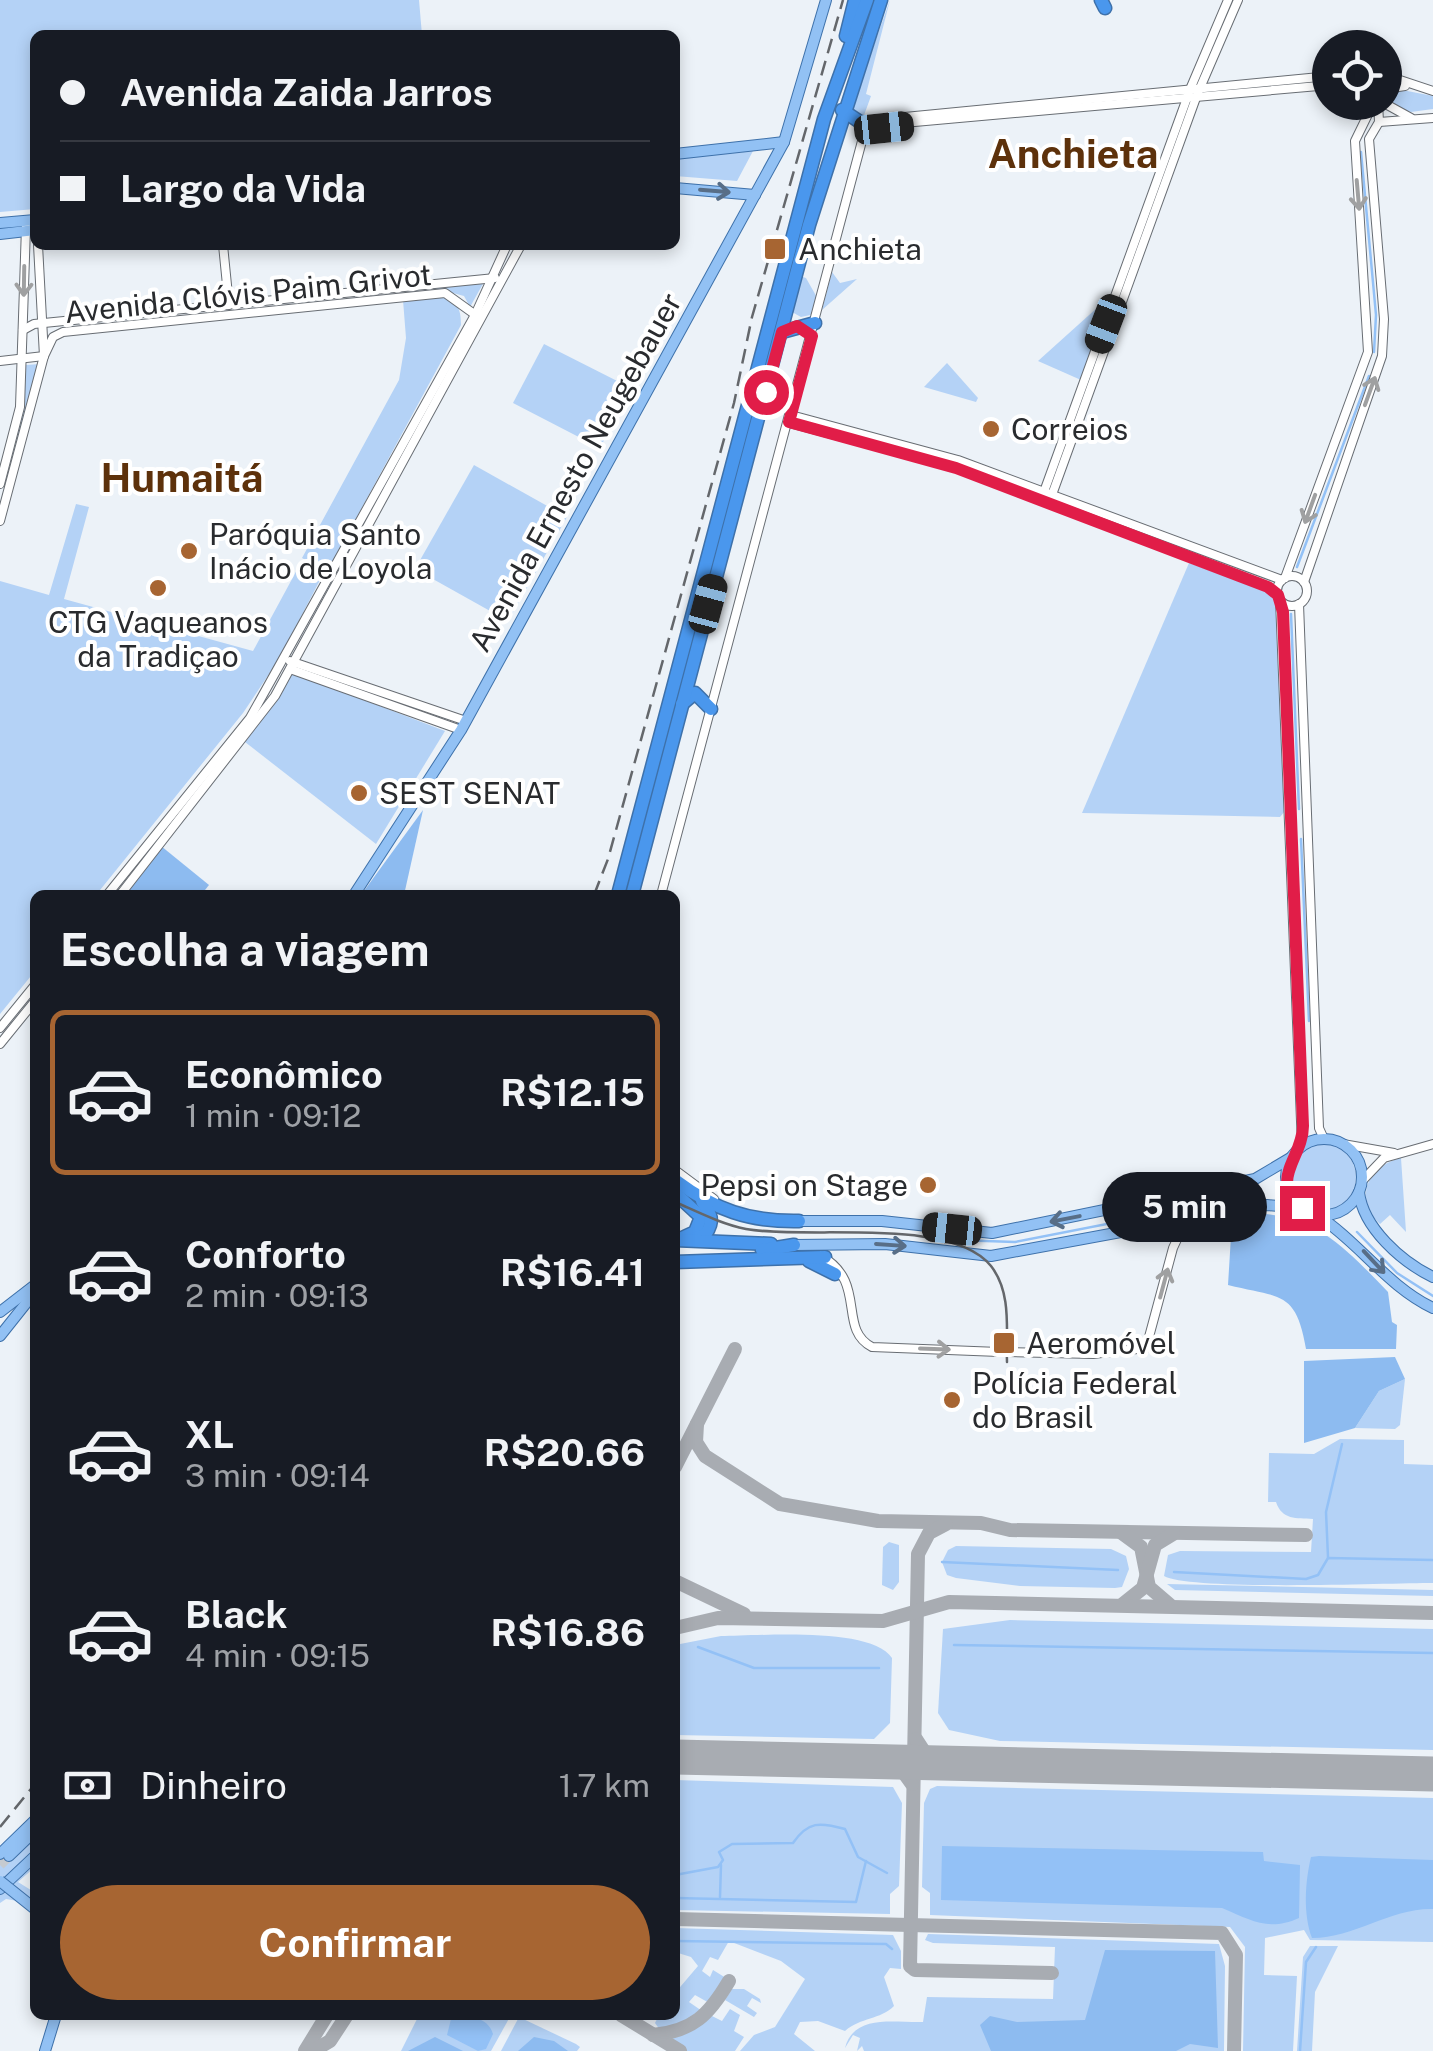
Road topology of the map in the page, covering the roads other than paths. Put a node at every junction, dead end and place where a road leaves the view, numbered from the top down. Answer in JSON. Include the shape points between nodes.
{"nodes":[{"id":1,"x":826,"y":0,"type":"edge"},
{"id":2,"x":856,"y":0,"type":"edge"},
{"id":3,"x":867,"y":0,"type":"edge"},
{"id":4,"x":884,"y":0,"type":"edge"},
{"id":5,"x":1228,"y":0,"type":"edge"},
{"id":6,"x":1238,"y":0,"type":"edge"},
{"id":7,"x":1312,"y":78,"type":"edge"},
{"id":8,"x":1402,"y":80,"type":"edge"},
{"id":9,"x":1402,"y":85,"type":"edge"},
{"id":10,"x":1312,"y":86,"type":"edge"},
{"id":11,"x":1429,"y":89,"type":"edge"},
{"id":12,"x":1194,"y":91,"type":"junction"},
{"id":13,"x":842,"y":110,"type":"junction"},
{"id":14,"x":1402,"y":114,"type":"edge"},
{"id":15,"x":1433,"y":118,"type":"edge"},
{"id":16,"x":824,"y":119,"type":"junction"},
{"id":17,"x":1367,"y":120,"type":"edge"},
{"id":18,"x":1415,"y":120,"type":"junction"},
{"id":19,"x":1380,"y":122,"type":"joint"},
{"id":20,"x":866,"y":126,"type":"junction"},
{"id":21,"x":784,"y":142,"type":"junction"},
{"id":22,"x":753,"y":146,"type":"junction"},
{"id":23,"x":680,"y":153,"type":"edge"},
{"id":24,"x":772,"y":163,"type":"junction"},
{"id":25,"x":680,"y":188,"type":"edge"},
{"id":26,"x":755,"y":194,"type":"junction"},
{"id":27,"x":0,"y":223,"type":"edge"},
{"id":28,"x":30,"y":224,"type":"edge"},
{"id":29,"x":30,"y":225,"type":"edge"},
{"id":30,"x":0,"y":234,"type":"edge"},
{"id":31,"x":30,"y":248,"type":"edge"},
{"id":32,"x":38,"y":250,"type":"edge"},
{"id":33,"x":223,"y":250,"type":"edge"},
{"id":34,"x":505,"y":250,"type":"edge"},
{"id":35,"x":519,"y":250,"type":"edge"},
{"id":36,"x":492,"y":278,"type":"junction"},
{"id":37,"x":502,"y":282,"type":"junction"},
{"id":38,"x":229,"y":310,"type":"junction"},
{"id":39,"x":478,"y":317,"type":"junction"},
{"id":40,"x":44,"y":324,"type":"junction"},
{"id":41,"x":23,"y":330,"type":"junction"},
{"id":42,"x":813,"y":330,"type":"junction"},
{"id":43,"x":782,"y":332,"type":"junction"},
{"id":44,"x":44,"y":356,"type":"junction"},
{"id":45,"x":21,"y":359,"type":"junction"},
{"id":46,"x":0,"y":361,"type":"edge"},
{"id":47,"x":790,"y":419,"type":"junction"},
{"id":48,"x":0,"y":484,"type":"edge"},
{"id":49,"x":1046,"y":498,"type":"junction"},
{"id":50,"x":0,"y":521,"type":"edge"},
{"id":51,"x":1284,"y":579,"type":"junction"},
{"id":52,"x":1304,"y":582,"type":"junction"},
{"id":53,"x":1279,"y":598,"type":"junction"},
{"id":54,"x":1299,"y":604,"type":"junction"},
{"id":55,"x":290,"y":664,"type":"junction"},
{"id":56,"x":716,"y":689,"type":"junction"},
{"id":57,"x":700,"y":694,"type":"junction"},
{"id":58,"x":680,"y":706,"type":"junction"},
{"id":59,"x":711,"y":709,"type":"junction"},
{"id":60,"x":463,"y":726,"type":"junction"},
{"id":61,"x":111,"y":890,"type":"edge"},
{"id":62,"x":124,"y":890,"type":"edge"},
{"id":63,"x":358,"y":890,"type":"edge"},
{"id":64,"x":618,"y":890,"type":"edge"},
{"id":65,"x":633,"y":890,"type":"edge"},
{"id":66,"x":663,"y":890,"type":"edge"},
{"id":67,"x":30,"y":991,"type":"edge"},
{"id":68,"x":30,"y":1007,"type":"edge"},
{"id":69,"x":0,"y":1028,"type":"edge"},
{"id":70,"x":0,"y":1044,"type":"edge"},
{"id":71,"x":1324,"y":1139,"type":"junction"},
{"id":72,"x":1343,"y":1144,"type":"junction"},
{"id":73,"x":1433,"y":1144,"type":"edge"},
{"id":74,"x":1302,"y":1146,"type":"junction"},
{"id":75,"x":1394,"y":1153,"type":"junction"},
{"id":76,"x":1292,"y":1157,"type":"junction"},
{"id":77,"x":680,"y":1173,"type":"edge"},
{"id":78,"x":1360,"y":1186,"type":"junction"},
{"id":79,"x":680,"y":1188,"type":"edge"},
{"id":80,"x":680,"y":1190,"type":"edge"},
{"id":81,"x":700,"y":1199,"type":"junction"},
{"id":82,"x":1302,"y":1208,"type":"junction"},
{"id":83,"x":1217,"y":1214,"type":"junction"},
{"id":84,"x":1316,"y":1214,"type":"junction"},
{"id":85,"x":800,"y":1220,"type":"junction"},
{"id":86,"x":680,"y":1238,"type":"edge"},
{"id":87,"x":680,"y":1240,"type":"edge"},
{"id":88,"x":680,"y":1240,"type":"edge"},
{"id":89,"x":790,"y":1251,"type":"junction"},
{"id":90,"x":824,"y":1257,"type":"joint"},
{"id":91,"x":680,"y":1258,"type":"edge"},
{"id":92,"x":746,"y":1258,"type":"junction"},
{"id":93,"x":680,"y":1259,"type":"edge"},
{"id":94,"x":737,"y":1270,"type":"dead end"},
{"id":95,"x":835,"y":1274,"type":"dead end"},
{"id":96,"x":1433,"y":1278,"type":"edge"},
{"id":97,"x":30,"y":1292,"type":"edge"},
{"id":98,"x":30,"y":1296,"type":"edge"},
{"id":99,"x":1433,"y":1308,"type":"edge"},
{"id":100,"x":0,"y":1312,"type":"edge"},
{"id":101,"x":1,"y":1334,"type":"edge"},
{"id":102,"x":30,"y":1826,"type":"edge"},
{"id":103,"x":30,"y":1835,"type":"edge"},
{"id":104,"x":4,"y":1855,"type":"edge"},
{"id":105,"x":30,"y":1861,"type":"edge"},
{"id":106,"x":0,"y":1881,"type":"edge"},
{"id":107,"x":0,"y":1889,"type":"edge"},
{"id":108,"x":30,"y":1905,"type":"edge"},
{"id":109,"x":54,"y":2020,"type":"edge"},
{"id":110,"x":45,"y":2051,"type":"edge"}],
"edges":[{"from":1,"to":21,"type":"main road","name":"Avenida Ernesto Neugebauer"},
{"from":2,"to":16,"type":"highway"},
{"from":3,"to":16,"type":"highway"},
{"from":4,"to":13,"type":"highway"},
{"from":5,"to":12,"type":"street"},
{"from":6,"to":12,"type":"street"},
{"from":7,"to":12,"type":"street"},
{"from":8,"to":11,"type":"street"},
{"from":9,"to":11,"type":"street"},
{"from":10,"to":12,"type":"street"},
{"from":12,"to":20,"type":"street"},
{"from":12,"to":49,"type":"street"},
{"from":13,"to":20,"type":"highway"},
{"from":13,"to":43,"type":"highway"},
{"from":14,"to":18,"type":"street"},
{"from":15,"to":18,"type":"street"},
{"from":16,"to":64,"type":"highway"},
{"from":17,"to":51,"type":"street","one_way":true,"via":[[1355,140],[1368,352]]},
{"from":18,"to":19,"type":"street"},
{"from":52,"to":19,"type":"street","one_way":true,"via":[[1382,356],[1369,139]]},
{"from":20,"to":42,"type":"street"},
{"from":21,"to":22,"type":"main road"},
{"from":21,"to":24,"type":"main road","name":"Avenida Ernesto Neugebauer"},
{"from":22,"to":23,"type":"main road"},
{"from":22,"to":24,"type":"main road"},
{"from":24,"to":26,"type":"main road","name":"Avenida Ernesto Neugebauer"},
{"from":25,"to":26,"type":"main road","one_way":true},
{"from":26,"to":60,"type":"main road","name":"Avenida Ernesto Neugebauer"},
{"from":27,"to":28,"type":"main road"},
{"from":29,"to":30,"type":"main road"},
{"from":31,"to":41,"type":"street","one_way":true},
{"from":32,"to":40,"type":"street"},
{"from":33,"to":38,"type":"street"},
{"from":34,"to":36,"type":"street"},
{"from":35,"to":37,"type":"street"},
{"from":36,"to":37,"type":"street","name":"Avenida Clóvis Paim Grivot"},
{"from":36,"to":38,"type":"street","name":"Avenida Clóvis Paim Grivot"},
{"from":36,"to":39,"type":"street"},
{"from":37,"to":39,"type":"street"},
{"from":38,"to":39,"type":"street","name":"Avenida Clóvis Paim Grivot","via":[[445,292]]},
{"from":38,"to":40,"type":"street","name":"Avenida Clóvis Paim Grivot"},
{"from":38,"to":44,"type":"street","name":"Avenida Clóvis Paim Grivot","via":[[63,332]]},
{"from":39,"to":55,"type":"street"},
{"from":40,"to":41,"type":"street","name":"Avenida Clóvis Paim Grivot"},
{"from":40,"to":44,"type":"street"},
{"from":41,"to":45,"type":"street"},
{"from":42,"to":43,"type":"highway","via":[[797,326]]},
{"from":42,"to":47,"type":"street"},
{"from":43,"to":58,"type":"highway"},
{"from":44,"to":45,"type":"street","name":"Avenida Clóvis Paim Grivot"},
{"from":44,"to":50,"type":"street"},
{"from":45,"to":46,"type":"street","name":"Avenida Clóvis Paim Grivot"},
{"from":45,"to":48,"type":"street","via":[[20,408]]},
{"from":47,"to":49,"type":"street"},
{"from":47,"to":56,"type":"street"},
{"from":49,"to":51,"type":"street"},
{"from":49,"to":53,"type":"street","via":[[1268,587]]},
{"from":51,"to":52,"type":"street"},
{"from":51,"to":53,"type":"street"},
{"from":52,"to":54,"type":"street","via":[[1306,596]]},
{"from":53,"to":54,"type":"street"},
{"from":53,"to":74,"type":"street"},
{"from":54,"to":71,"type":"street","via":[[1318,1128]]},
{"from":55,"to":60,"type":"street"},
{"from":55,"to":61,"type":"street"},
{"from":55,"to":62,"type":"street","via":[[259,721]]},
{"from":56,"to":57,"type":"highway"},
{"from":56,"to":59,"type":"street"},
{"from":57,"to":58,"type":"highway"},
{"from":57,"to":59,"type":"highway"},
{"from":58,"to":65,"type":"highway"},
{"from":59,"to":66,"type":"street"},
{"from":60,"to":63,"type":"main road","name":"Avenida Ernesto Neugebauer"},
{"from":67,"to":69,"type":"street"},
{"from":68,"to":70,"type":"street"},
{"from":71,"to":72,"type":"main road"},
{"from":71,"to":74,"type":"main road"},
{"from":72,"to":75,"type":"street"},
{"from":72,"to":78,"type":"main road","via":[[1360,1164]]},
{"from":73,"to":75,"type":"street"},
{"from":74,"to":76,"type":"main road"},
{"from":75,"to":78,"type":"street","via":[[1375,1163]]},
{"from":76,"to":82,"type":"main road","via":[[1286,1180]]},
{"from":76,"to":85,"type":"main road","one_way":true,"via":[[1255,1179],[996,1232]]},
{"from":77,"to":85,"type":"street","via":[[734,1209]]},
{"from":78,"to":84,"type":"main road","via":[[1342,1211]]},
{"from":78,"to":96,"type":"main road","via":[[1366,1218]]},
{"from":79,"to":81,"type":"highway"},
{"from":80,"to":86,"type":"highway","via":[[701,1217],[696,1232]]},
{"from":81,"to":85,"type":"highway","via":[[740,1217]]},
{"from":81,"to":87,"type":"highway","via":[[712,1214],[708,1232]]},
{"from":82,"to":83,"type":"main road","via":[[1267,1205]]},
{"from":82,"to":84,"type":"main road"},
{"from":89,"to":83,"type":"main road","one_way":true,"via":[[884,1244],[991,1256]]},
{"from":90,"to":83,"type":"street","one_way":true,"via":[[849,1282],[855,1329],[872,1347],[1093,1354],[1146,1348],[1180,1233]]},
{"from":84,"to":99,"type":"main road","one_way":true,"via":[[1348,1235],[1400,1290]]},
{"from":88,"to":89,"type":"highway"},
{"from":89,"to":90,"type":"highway"},
{"from":89,"to":91,"type":"highway"},
{"from":89,"to":92,"type":"highway"},
{"from":89,"to":95,"type":"highway"},
{"from":92,"to":93,"type":"highway"},
{"from":92,"to":94,"type":"highway"},
{"from":97,"to":100,"type":"main road"},
{"from":98,"to":101,"type":"main road"},
{"from":102,"to":104,"type":"main road"},
{"from":103,"to":104,"type":"main road"},
{"from":105,"to":107,"type":"main road"},
{"from":106,"to":108,"type":"main road","bridge":true},
{"from":109,"to":110,"type":"main road"}]}
